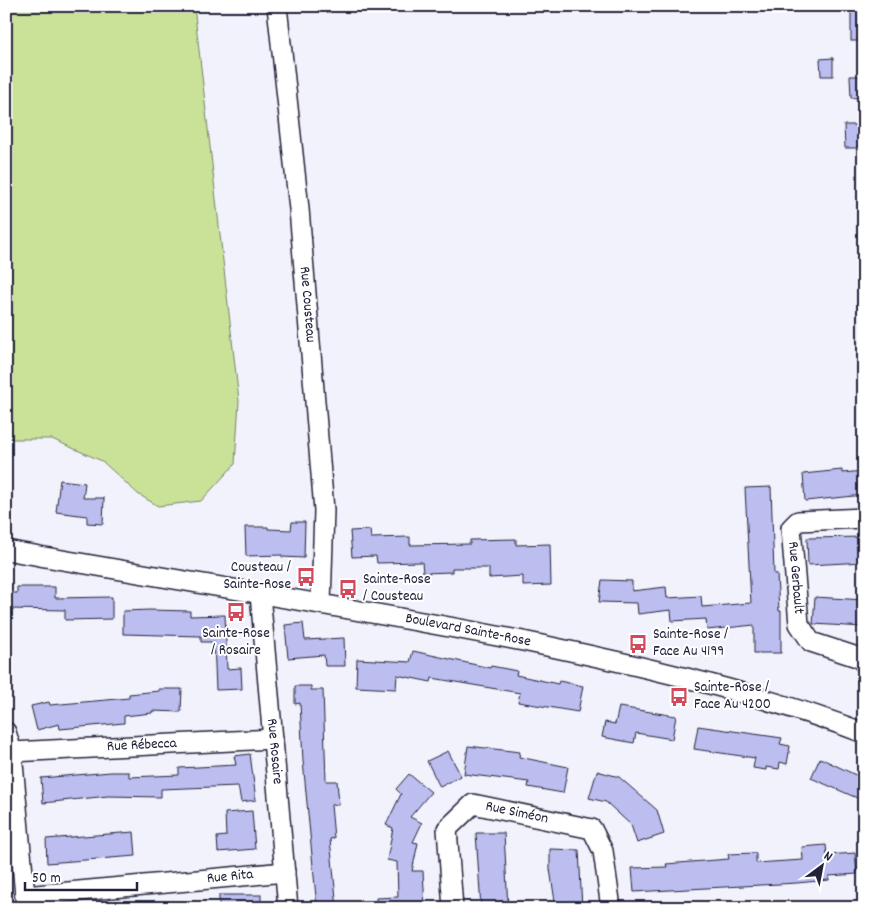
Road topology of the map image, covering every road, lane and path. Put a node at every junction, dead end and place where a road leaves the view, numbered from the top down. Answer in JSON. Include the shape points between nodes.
{"nodes":[{"id":1,"x":277,"y":6,"type":"edge"},
{"id":2,"x":864,"y":518,"type":"edge"},
{"id":3,"x":6,"y":550,"type":"edge"},
{"id":4,"x":260,"y":594,"type":"junction"},
{"id":5,"x":321,"y":604,"type":"junction"},
{"id":6,"x":864,"y":663,"type":"edge"},
{"id":7,"x":6,"y":732,"type":"edge"},
{"id":8,"x":864,"y":733,"type":"edge"},
{"id":9,"x":273,"y":739,"type":"junction"},
{"id":10,"x":12,"y":752,"type":"junction"},
{"id":11,"x":285,"y":872,"type":"junction"},
{"id":12,"x":26,"y":902,"type":"edge"},
{"id":13,"x":288,"y":908,"type":"edge"},
{"id":14,"x":453,"y":908,"type":"edge"},
{"id":15,"x":611,"y":908,"type":"edge"}],
"edges":[{"from":1,"to":5,"type":"street","name":"Rue Cousteau","via":[[299,209],[324,510]]},
{"from":2,"to":6,"type":"street","name":"Rue Gerbault","via":[[798,522],[791,528],[799,624],[811,642],[860,658]]},
{"from":3,"to":4,"type":"street","name":"Boulevard Sainte-Rose"},
{"from":4,"to":5,"type":"street","name":"Boulevard Sainte-Rose"},
{"from":4,"to":9,"type":"street","name":"Rue Rosaire"},
{"from":5,"to":8,"type":"street","name":"Boulevard Sainte-Rose","via":[[559,648],[696,680]]},
{"from":7,"to":10,"type":"street"},
{"from":9,"to":10,"type":"street","name":"Rue Rébecca"},
{"from":9,"to":11,"type":"street","name":"Rue Rosaire"},
{"from":10,"to":12,"type":"street"},
{"from":11,"to":12,"type":"street","name":"Rue Rita"},
{"from":11,"to":13,"type":"street","name":"Rue Rosaire"},
{"from":14,"to":15,"type":"street","name":"Rue Siméon","via":[[448,830],[473,804],[592,829],[603,851]]}]}
